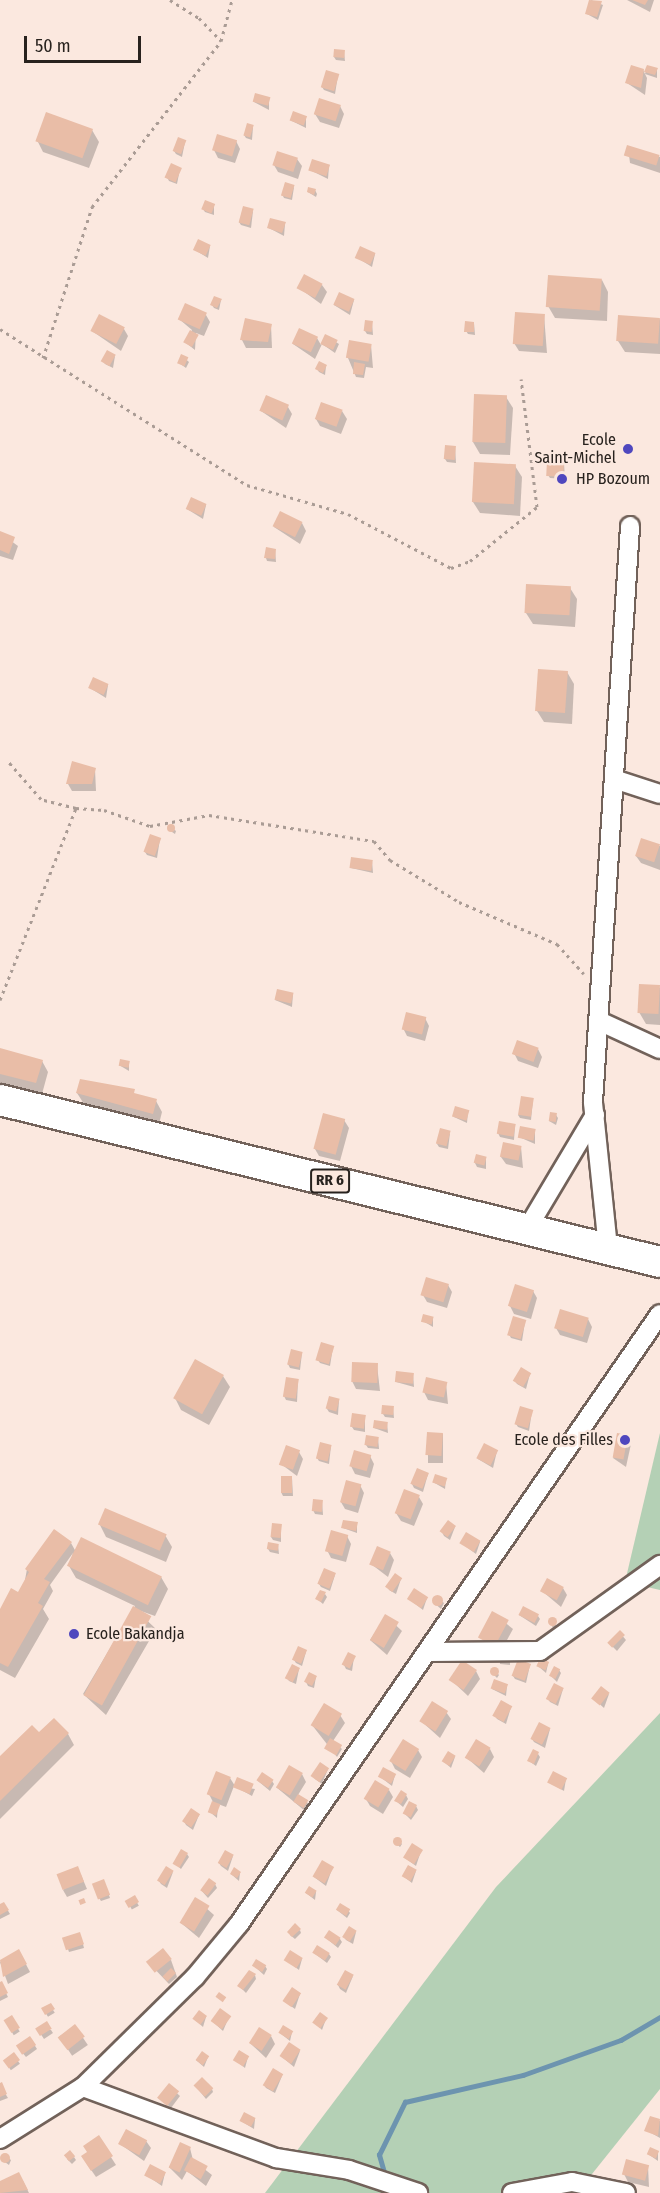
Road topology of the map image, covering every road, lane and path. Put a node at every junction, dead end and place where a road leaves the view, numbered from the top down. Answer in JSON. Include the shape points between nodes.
{"nodes":[{"id":1,"x":171,"y":0,"type":"edge"},
{"id":2,"x":232,"y":0,"type":"edge"},
{"id":3,"x":221,"y":41,"type":"junction"},
{"id":4,"x":0,"y":329,"type":"edge"},
{"id":5,"x":43,"y":358,"type":"junction"},
{"id":6,"x":521,"y":379,"type":"dead end"},
{"id":7,"x":630,"y":526,"type":"dead end"},
{"id":8,"x":8,"y":760,"type":"dead end"},
{"id":9,"x":617,"y":780,"type":"junction"},
{"id":10,"x":660,"y":794,"type":"edge"},
{"id":11,"x":76,"y":808,"type":"junction"},
{"id":12,"x":601,"y":994,"type":"junction"},
{"id":13,"x":0,"y":1000,"type":"edge"},
{"id":14,"x":599,"y":1021,"type":"junction"},
{"id":15,"x":660,"y":1049,"type":"edge"},
{"id":16,"x":0,"y":1100,"type":"edge"},
{"id":17,"x":595,"y":1115,"type":"junction"},
{"id":18,"x":527,"y":1229,"type":"junction"},
{"id":19,"x":608,"y":1248,"type":"junction"},
{"id":20,"x":660,"y":1262,"type":"edge"},
{"id":21,"x":660,"y":1314,"type":"edge"},
{"id":22,"x":660,"y":1565,"type":"edge"},
{"id":23,"x":429,"y":1652,"type":"junction"},
{"id":24,"x":83,"y":2087,"type":"junction"},
{"id":25,"x":0,"y":2139,"type":"edge"},
{"id":26,"x":418,"y":2193,"type":"edge"},
{"id":27,"x":512,"y":2193,"type":"edge"},
{"id":28,"x":626,"y":2193,"type":"edge"}],
"edges":[{"from":1,"to":3,"type":"path"},
{"from":2,"to":3,"type":"path"},
{"from":3,"to":5,"type":"path","via":[[92,207]]},
{"from":4,"to":5,"type":"path"},
{"from":5,"to":6,"type":"path","via":[[248,485],[348,514],[452,567],[470,561],[537,507]]},
{"from":7,"to":9,"type":"street"},
{"from":8,"to":11,"type":"path","via":[[41,799]]},
{"from":9,"to":10,"type":"street"},
{"from":9,"to":12,"type":"street"},
{"from":11,"to":12,"type":"path","via":[[104,810],[150,826],[209,815],[374,841],[390,860],[459,902],[557,944]]},
{"from":11,"to":13,"type":"path"},
{"from":12,"to":14,"type":"street"},
{"from":14,"to":15,"type":"street"},
{"from":14,"to":17,"type":"street"},
{"from":16,"to":18,"type":"main road","number":"RR 6"},
{"from":17,"to":18,"type":"street"},
{"from":17,"to":19,"type":"street"},
{"from":18,"to":19,"type":"main road","number":"RR 6"},
{"from":19,"to":20,"type":"main road","number":"RR 6"},
{"from":21,"to":23,"type":"street"},
{"from":22,"to":23,"type":"street","via":[[540,1651]]},
{"from":23,"to":24,"type":"street","via":[[239,1924],[195,1977]]},
{"from":24,"to":25,"type":"street"},
{"from":24,"to":26,"type":"street","via":[[276,2158],[349,2170]]},
{"from":27,"to":28,"type":"street","via":[[572,2182]]}]}
